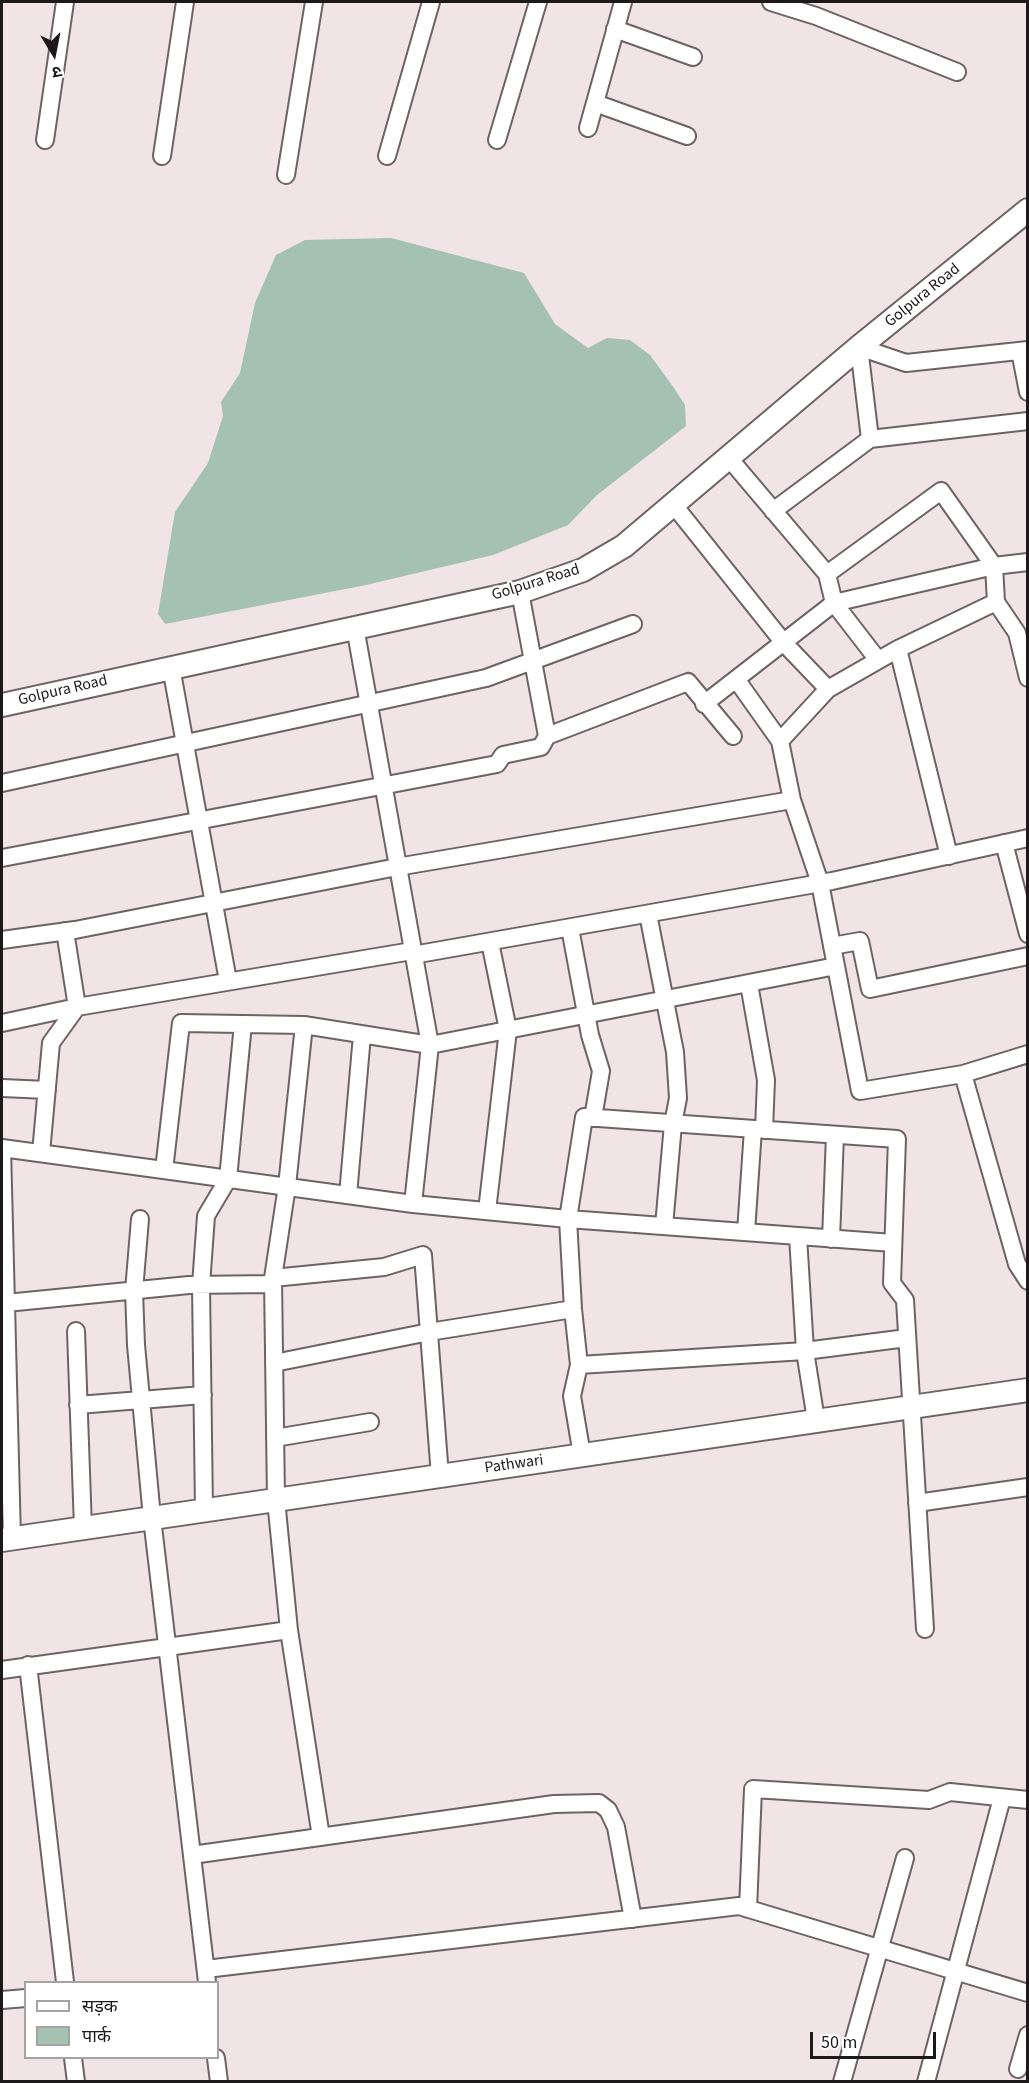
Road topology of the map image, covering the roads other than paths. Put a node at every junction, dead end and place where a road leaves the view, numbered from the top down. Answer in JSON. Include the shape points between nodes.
{"nodes":[{"id":1,"x":65,"y":2,"type":"edge"},
{"id":2,"x":185,"y":2,"type":"edge"},
{"id":3,"x":314,"y":2,"type":"edge"},
{"id":4,"x":430,"y":2,"type":"edge"},
{"id":5,"x":538,"y":2,"type":"edge"},
{"id":6,"x":623,"y":2,"type":"edge"},
{"id":7,"x":771,"y":2,"type":"edge"},
{"id":8,"x":819,"y":9,"type":"edge"},
{"id":9,"x":615,"y":29,"type":"junction"},
{"id":10,"x":693,"y":57,"type":"dead end"},
{"id":11,"x":957,"y":72,"type":"dead end"},
{"id":12,"x":595,"y":103,"type":"junction"},
{"id":13,"x":588,"y":128,"type":"dead end"},
{"id":14,"x":687,"y":136,"type":"dead end"},
{"id":15,"x":45,"y":140,"type":"dead end"},
{"id":16,"x":497,"y":140,"type":"dead end"},
{"id":17,"x":162,"y":156,"type":"dead end"},
{"id":18,"x":387,"y":156,"type":"dead end"},
{"id":19,"x":286,"y":175,"type":"dead end"},
{"id":20,"x":1028,"y":210,"type":"edge"},
{"id":21,"x":859,"y":347,"type":"junction"},
{"id":22,"x":1024,"y":350,"type":"edge"},
{"id":23,"x":1028,"y":392,"type":"edge"},
{"id":24,"x":1028,"y":421,"type":"edge"},
{"id":25,"x":870,"y":439,"type":"junction"},
{"id":26,"x":728,"y":457,"type":"junction"},
{"id":27,"x":674,"y":504,"type":"junction"},
{"id":28,"x":773,"y":511,"type":"junction"},
{"id":29,"x":1028,"y":562,"type":"edge"},
{"id":30,"x":994,"y":566,"type":"junction"},
{"id":31,"x":827,"y":574,"type":"junction"},
{"id":32,"x":520,"y":592,"type":"junction"},
{"id":33,"x":996,"y":602,"type":"junction"},
{"id":34,"x":834,"y":603,"type":"junction"},
{"id":35,"x":633,"y":624,"type":"dead end"},
{"id":36,"x":355,"y":627,"type":"junction"},
{"id":37,"x":1022,"y":632,"type":"edge"},
{"id":38,"x":784,"y":643,"type":"junction"},
{"id":39,"x":898,"y":649,"type":"junction"},
{"id":40,"x":533,"y":659,"type":"junction"},
{"id":41,"x":878,"y":660,"type":"junction"},
{"id":42,"x":171,"y":667,"type":"junction"},
{"id":43,"x":736,"y":678,"type":"junction"},
{"id":44,"x":1028,"y":678,"type":"edge"},
{"id":45,"x":828,"y":689,"type":"junction"},
{"id":46,"x":368,"y":702,"type":"junction"},
{"id":47,"x":704,"y":704,"type":"junction"},
{"id":48,"x":2,"y":705,"type":"edge"},
{"id":49,"x":547,"y":736,"type":"junction"},
{"id":50,"x":733,"y":736,"type":"dead end"},
{"id":51,"x":780,"y":741,"type":"junction"},
{"id":52,"x":185,"y":742,"type":"junction"},
{"id":53,"x":2,"y":783,"type":"edge"},
{"id":54,"x":383,"y":786,"type":"junction"},
{"id":55,"x":792,"y":800,"type":"junction"},
{"id":56,"x":199,"y":822,"type":"junction"},
{"id":57,"x":1028,"y":838,"type":"edge"},
{"id":58,"x":1004,"y":843,"type":"junction"},
{"id":59,"x":949,"y":856,"type":"junction"},
{"id":60,"x":2,"y":858,"type":"edge"},
{"id":61,"x":397,"y":867,"type":"junction"},
{"id":62,"x":820,"y":884,"type":"junction"},
{"id":63,"x":213,"y":902,"type":"junction"},
{"id":64,"x":648,"y":914,"type":"junction"},
{"id":65,"x":570,"y":928,"type":"junction"},
{"id":66,"x":65,"y":931,"type":"junction"},
{"id":67,"x":1028,"y":934,"type":"edge"},
{"id":68,"x":2,"y":940,"type":"edge"},
{"id":69,"x":490,"y":942,"type":"junction"},
{"id":70,"x":832,"y":946,"type":"junction"},
{"id":71,"x":413,"y":953,"type":"junction"},
{"id":72,"x":1028,"y":956,"type":"edge"},
{"id":73,"x":836,"y":966,"type":"junction"},
{"id":74,"x":228,"y":981,"type":"junction"},
{"id":75,"x":749,"y":984,"type":"junction"},
{"id":76,"x":665,"y":1000,"type":"junction"},
{"id":77,"x":77,"y":1006,"type":"junction"},
{"id":78,"x":586,"y":1014,"type":"junction"},
{"id":79,"x":2,"y":1023,"type":"edge"},
{"id":80,"x":243,"y":1024,"type":"junction"},
{"id":81,"x":304,"y":1025,"type":"junction"},
{"id":82,"x":508,"y":1030,"type":"junction"},
{"id":83,"x":362,"y":1035,"type":"junction"},
{"id":84,"x":430,"y":1045,"type":"junction"},
{"id":85,"x":1028,"y":1054,"type":"edge"},
{"id":86,"x":963,"y":1074,"type":"junction"},
{"id":87,"x":2,"y":1088,"type":"edge"},
{"id":88,"x":47,"y":1090,"type":"junction"},
{"id":89,"x":594,"y":1118,"type":"junction"},
{"id":90,"x":673,"y":1124,"type":"junction"},
{"id":91,"x":758,"y":1130,"type":"junction"},
{"id":92,"x":835,"y":1135,"type":"junction"},
{"id":93,"x":41,"y":1153,"type":"junction"},
{"id":94,"x":164,"y":1170,"type":"junction"},
{"id":95,"x":228,"y":1179,"type":"junction"},
{"id":96,"x":286,"y":1186,"type":"junction"},
{"id":97,"x":348,"y":1195,"type":"junction"},
{"id":98,"x":413,"y":1204,"type":"junction"},
{"id":99,"x":487,"y":1211,"type":"junction"},
{"id":100,"x":140,"y":1219,"type":"dead end"},
{"id":101,"x":568,"y":1219,"type":"junction"},
{"id":102,"x":664,"y":1226,"type":"junction"},
{"id":103,"x":746,"y":1232,"type":"junction"},
{"id":104,"x":798,"y":1236,"type":"junction"},
{"id":105,"x":831,"y":1239,"type":"junction"},
{"id":106,"x":893,"y":1243,"type":"junction"},
{"id":107,"x":273,"y":1281,"type":"junction"},
{"id":108,"x":1028,"y":1281,"type":"edge"},
{"id":109,"x":201,"y":1285,"type":"junction"},
{"id":110,"x":134,"y":1291,"type":"junction"},
{"id":111,"x":6,"y":1303,"type":"junction"},
{"id":112,"x":573,"y":1309,"type":"junction"},
{"id":113,"x":76,"y":1330,"type":"dead end"},
{"id":114,"x":429,"y":1332,"type":"junction"},
{"id":115,"x":907,"y":1338,"type":"junction"},
{"id":116,"x":805,"y":1351,"type":"junction"},
{"id":117,"x":274,"y":1363,"type":"junction"},
{"id":118,"x":579,"y":1365,"type":"junction"},
{"id":119,"x":1028,"y":1390,"type":"edge"},
{"id":120,"x":203,"y":1395,"type":"junction"},
{"id":121,"x":142,"y":1401,"type":"junction"},
{"id":122,"x":78,"y":1405,"type":"junction"},
{"id":123,"x":911,"y":1406,"type":"junction"},
{"id":124,"x":816,"y":1420,"type":"junction"},
{"id":125,"x":369,"y":1422,"type":"dead end"},
{"id":126,"x":275,"y":1438,"type":"junction"},
{"id":127,"x":582,"y":1455,"type":"junction"},
{"id":128,"x":440,"y":1476,"type":"junction"},
{"id":129,"x":1028,"y":1487,"type":"edge"},
{"id":130,"x":276,"y":1500,"type":"junction"},
{"id":131,"x":917,"y":1503,"type":"junction"},
{"id":132,"x":204,"y":1510,"type":"junction"},
{"id":133,"x":152,"y":1518,"type":"junction"},
{"id":134,"x":83,"y":1528,"type":"junction"},
{"id":135,"x":7,"y":1539,"type":"edge"},
{"id":136,"x":925,"y":1629,"type":"dead end"},
{"id":137,"x":289,"y":1630,"type":"junction"},
{"id":138,"x":168,"y":1649,"type":"junction"},
{"id":139,"x":28,"y":1665,"type":"junction"},
{"id":140,"x":2,"y":1670,"type":"edge"},
{"id":141,"x":1002,"y":1798,"type":"junction"},
{"id":142,"x":1028,"y":1800,"type":"edge"},
{"id":143,"x":321,"y":1837,"type":"junction"},
{"id":144,"x":192,"y":1855,"type":"junction"},
{"id":145,"x":905,"y":1858,"type":"dead end"},
{"id":146,"x":748,"y":1909,"type":"junction"},
{"id":147,"x":633,"y":1918,"type":"junction"},
{"id":148,"x":880,"y":1948,"type":"junction"},
{"id":149,"x":956,"y":1971,"type":"junction"},
{"id":150,"x":207,"y":1976,"type":"edge"},
{"id":151,"x":64,"y":1981,"type":"edge"},
{"id":152,"x":1028,"y":1993,"type":"edge"},
{"id":153,"x":24,"y":1998,"type":"edge"},
{"id":154,"x":2,"y":2000,"type":"edge"},
{"id":155,"x":1028,"y":2035,"type":"edge"},
{"id":156,"x":73,"y":2059,"type":"edge"},
{"id":157,"x":216,"y":2059,"type":"edge"},
{"id":158,"x":1018,"y":2069,"type":"dead end"},
{"id":159,"x":76,"y":2082,"type":"edge"},
{"id":160,"x":219,"y":2082,"type":"edge"},
{"id":161,"x":842,"y":2082,"type":"edge"},
{"id":162,"x":926,"y":2082,"type":"edge"}],
"edges":[{"from":1,"to":15,"type":"street"},
{"from":2,"to":17,"type":"street"},
{"from":3,"to":19,"type":"street"},
{"from":4,"to":18,"type":"street"},
{"from":5,"to":16,"type":"street"},
{"from":6,"to":9,"type":"street"},
{"from":7,"to":8,"type":"street"},
{"from":8,"to":11,"type":"street"},
{"from":9,"to":10,"type":"street"},
{"from":9,"to":12,"type":"street"},
{"from":12,"to":13,"type":"street"},
{"from":12,"to":14,"type":"street"},
{"from":20,"to":21,"type":"street","name":"Golpura Road"},
{"from":21,"to":22,"type":"street","via":[[906,363]]},
{"from":21,"to":25,"type":"street"},
{"from":21,"to":26,"type":"street","name":"Golpura Road"},
{"from":22,"to":23,"type":"street"},
{"from":24,"to":25,"type":"street"},
{"from":25,"to":28,"type":"street"},
{"from":26,"to":27,"type":"street","name":"Golpura Road"},
{"from":26,"to":28,"type":"street"},
{"from":27,"to":32,"type":"street","name":"Golpura Road","via":[[624,546],[584,570]]},
{"from":27,"to":38,"type":"street"},
{"from":28,"to":31,"type":"street"},
{"from":29,"to":30,"type":"street"},
{"from":30,"to":31,"type":"street","via":[[941,491]]},
{"from":30,"to":33,"type":"street"},
{"from":30,"to":34,"type":"street"},
{"from":31,"to":34,"type":"street"},
{"from":32,"to":36,"type":"street","name":"Golpura Road"},
{"from":32,"to":40,"type":"street"},
{"from":33,"to":37,"type":"street"},
{"from":33,"to":39,"type":"street"},
{"from":34,"to":38,"type":"street"},
{"from":34,"to":41,"type":"street"},
{"from":35,"to":40,"type":"street"},
{"from":36,"to":42,"type":"street","name":"Golpura Road"},
{"from":36,"to":46,"type":"street"},
{"from":37,"to":44,"type":"street"},
{"from":38,"to":43,"type":"street"},
{"from":38,"to":45,"type":"street"},
{"from":39,"to":41,"type":"street"},
{"from":39,"to":59,"type":"street"},
{"from":40,"to":46,"type":"street","via":[[486,678]]},
{"from":40,"to":49,"type":"street"},
{"from":41,"to":45,"type":"street"},
{"from":42,"to":48,"type":"street","name":"Golpura Road"},
{"from":42,"to":52,"type":"street"},
{"from":43,"to":47,"type":"street"},
{"from":43,"to":51,"type":"street"},
{"from":45,"to":51,"type":"street"},
{"from":46,"to":52,"type":"street"},
{"from":46,"to":54,"type":"street"},
{"from":47,"to":49,"type":"street","via":[[688,682]]},
{"from":47,"to":50,"type":"street"},
{"from":49,"to":54,"type":"street","via":[[541,747],[503,755],[497,764]]},
{"from":51,"to":55,"type":"street"},
{"from":52,"to":53,"type":"street"},
{"from":52,"to":56,"type":"street"},
{"from":54,"to":56,"type":"street"},
{"from":54,"to":61,"type":"street"},
{"from":55,"to":61,"type":"street"},
{"from":55,"to":62,"type":"street"},
{"from":56,"to":60,"type":"street"},
{"from":56,"to":63,"type":"street"},
{"from":57,"to":58,"type":"street"},
{"from":58,"to":59,"type":"street"},
{"from":58,"to":67,"type":"street"},
{"from":59,"to":62,"type":"street"},
{"from":61,"to":63,"type":"street"},
{"from":61,"to":71,"type":"street"},
{"from":62,"to":64,"type":"street"},
{"from":62,"to":70,"type":"street"},
{"from":63,"to":66,"type":"street"},
{"from":63,"to":74,"type":"street"},
{"from":64,"to":65,"type":"street"},
{"from":64,"to":76,"type":"street"},
{"from":65,"to":69,"type":"street"},
{"from":65,"to":78,"type":"street"},
{"from":66,"to":68,"type":"street"},
{"from":66,"to":77,"type":"street"},
{"from":69,"to":71,"type":"street"},
{"from":69,"to":82,"type":"street"},
{"from":70,"to":72,"type":"street","via":[[860,941],[870,989]]},
{"from":70,"to":73,"type":"street"},
{"from":71,"to":74,"type":"street"},
{"from":71,"to":84,"type":"street"},
{"from":73,"to":75,"type":"street"},
{"from":73,"to":86,"type":"street","via":[[860,1091]]},
{"from":74,"to":77,"type":"street"},
{"from":75,"to":76,"type":"street"},
{"from":75,"to":91,"type":"street","via":[[766,1080]]},
{"from":76,"to":78,"type":"street"},
{"from":76,"to":90,"type":"street","via":[[675,1052],[678,1098]]},
{"from":77,"to":79,"type":"street"},
{"from":77,"to":88,"type":"street","via":[[51,1043]]},
{"from":78,"to":82,"type":"street"},
{"from":78,"to":89,"type":"street","via":[[602,1071]]},
{"from":80,"to":81,"type":"street"},
{"from":80,"to":94,"type":"street","via":[[181,1023]]},
{"from":80,"to":95,"type":"street"},
{"from":81,"to":83,"type":"street"},
{"from":81,"to":96,"type":"street"},
{"from":82,"to":84,"type":"street"},
{"from":82,"to":99,"type":"street"},
{"from":83,"to":84,"type":"street"},
{"from":83,"to":97,"type":"street"},
{"from":84,"to":98,"type":"street"},
{"from":85,"to":86,"type":"street"},
{"from":86,"to":108,"type":"street","via":[[1017,1264]]},
{"from":87,"to":88,"type":"street"},
{"from":88,"to":93,"type":"street"},
{"from":89,"to":90,"type":"street"},
{"from":89,"to":101,"type":"street","via":[[585,1118]]},
{"from":90,"to":91,"type":"street"},
{"from":90,"to":102,"type":"street"},
{"from":91,"to":92,"type":"street"},
{"from":91,"to":103,"type":"street"},
{"from":92,"to":105,"type":"street"},
{"from":92,"to":106,"type":"street","via":[[897,1139]]},
{"from":93,"to":94,"type":"street"},
{"from":93,"to":111,"type":"street","via":[[2,1148]]},
{"from":94,"to":95,"type":"street"},
{"from":95,"to":96,"type":"street"},
{"from":95,"to":109,"type":"street","via":[[206,1216]]},
{"from":96,"to":97,"type":"street"},
{"from":96,"to":107,"type":"street"},
{"from":97,"to":98,"type":"street"},
{"from":98,"to":99,"type":"street"},
{"from":99,"to":101,"type":"street"},
{"from":100,"to":110,"type":"street"},
{"from":101,"to":102,"type":"street"},
{"from":101,"to":112,"type":"street"},
{"from":102,"to":103,"type":"street"},
{"from":103,"to":104,"type":"street"},
{"from":104,"to":105,"type":"street"},
{"from":104,"to":116,"type":"street"},
{"from":105,"to":106,"type":"street"},
{"from":106,"to":115,"type":"street","via":[[892,1284],[905,1300]]},
{"from":107,"to":109,"type":"street"},
{"from":107,"to":114,"type":"street","via":[[384,1267],[423,1255]]},
{"from":107,"to":117,"type":"street"},
{"from":109,"to":110,"type":"street"},
{"from":109,"to":120,"type":"street"},
{"from":110,"to":111,"type":"street"},
{"from":110,"to":121,"type":"street"},
{"from":111,"to":135,"type":"street"},
{"from":112,"to":114,"type":"street"},
{"from":112,"to":118,"type":"street"},
{"from":113,"to":122,"type":"street"},
{"from":114,"to":117,"type":"street"},
{"from":114,"to":128,"type":"street"},
{"from":115,"to":116,"type":"street"},
{"from":115,"to":123,"type":"street"},
{"from":116,"to":118,"type":"street"},
{"from":116,"to":124,"type":"street"},
{"from":117,"to":126,"type":"street"},
{"from":118,"to":127,"type":"street","via":[[572,1396]]},
{"from":119,"to":123,"type":"street","name":"Pathwari"},
{"from":120,"to":121,"type":"street"},
{"from":120,"to":132,"type":"street"},
{"from":121,"to":122,"type":"street"},
{"from":121,"to":133,"type":"street"},
{"from":122,"to":134,"type":"street"},
{"from":123,"to":124,"type":"street","name":"Pathwari"},
{"from":123,"to":131,"type":"street"},
{"from":124,"to":127,"type":"street","name":"Pathwari"},
{"from":125,"to":126,"type":"street"},
{"from":126,"to":130,"type":"street"},
{"from":127,"to":128,"type":"street","name":"Pathwari"},
{"from":128,"to":130,"type":"street","name":"Pathwari"},
{"from":129,"to":131,"type":"street"},
{"from":130,"to":132,"type":"street","name":"Pathwari"},
{"from":130,"to":137,"type":"street"},
{"from":131,"to":136,"type":"street"},
{"from":132,"to":133,"type":"street","name":"Pathwari"},
{"from":133,"to":134,"type":"street","name":"Pathwari"},
{"from":133,"to":138,"type":"street"},
{"from":134,"to":135,"type":"street","name":"Pathwari"},
{"from":137,"to":138,"type":"street"},
{"from":137,"to":143,"type":"street"},
{"from":138,"to":139,"type":"street"},
{"from":138,"to":144,"type":"street"},
{"from":139,"to":140,"type":"street"},
{"from":139,"to":151,"type":"street"},
{"from":141,"to":142,"type":"street"},
{"from":141,"to":146,"type":"street","via":[[950,1792],[929,1800],[753,1789]]},
{"from":141,"to":149,"type":"street"},
{"from":143,"to":144,"type":"street"},
{"from":143,"to":147,"type":"street","via":[[554,1804],[599,1803],[608,1810],[616,1827]]},
{"from":144,"to":150,"type":"street"},
{"from":145,"to":148,"type":"street"},
{"from":146,"to":147,"type":"street","via":[[739,1906]]},
{"from":146,"to":148,"type":"street"},
{"from":147,"to":150,"type":"street"},
{"from":148,"to":149,"type":"street"},
{"from":148,"to":161,"type":"street"},
{"from":149,"to":152,"type":"street"},
{"from":149,"to":162,"type":"street"},
{"from":153,"to":154,"type":"street"},
{"from":155,"to":158,"type":"street"},
{"from":156,"to":159,"type":"street"},
{"from":157,"to":160,"type":"street"}]}
